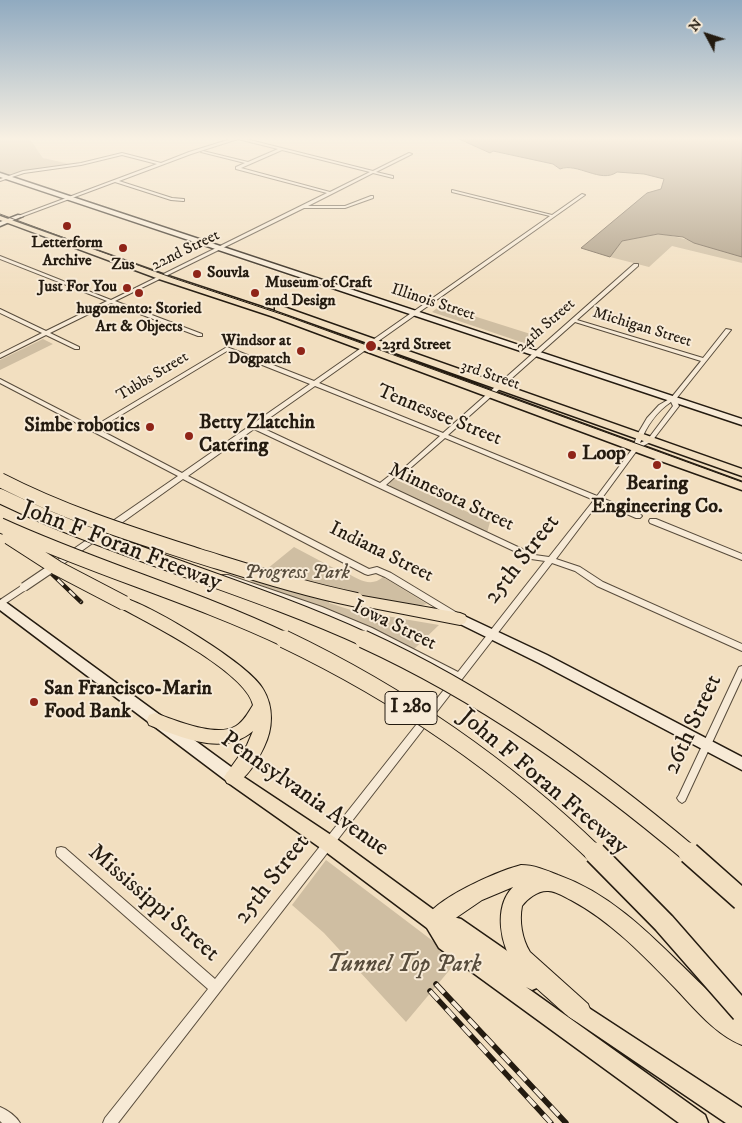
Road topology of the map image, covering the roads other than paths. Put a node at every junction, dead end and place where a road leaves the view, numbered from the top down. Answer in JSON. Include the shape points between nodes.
{"nodes":[{"id":1,"x":44,"y":190,"type":"edge"},
{"id":2,"x":89,"y":190,"type":"edge"},
{"id":3,"x":145,"y":190,"type":"edge"},
{"id":4,"x":320,"y":190,"type":"edge"},
{"id":5,"x":335,"y":190,"type":"edge"},
{"id":6,"x":453,"y":192,"type":"dead end"},
{"id":7,"x":330,"y":193,"type":"junction"},
{"id":8,"x":583,"y":195,"type":"dead end"},
{"id":9,"x":372,"y":197,"type":"dead end"},
{"id":10,"x":68,"y":198,"type":"junction"},
{"id":11,"x":183,"y":200,"type":"dead end"},
{"id":12,"x":305,"y":207,"type":"junction"},
{"id":13,"x":7,"y":212,"type":"dead end"},
{"id":14,"x":20,"y":216,"type":"junction"},
{"id":15,"x":553,"y":216,"type":"junction"},
{"id":16,"x":0,"y":218,"type":"edge"},
{"id":17,"x":8,"y":221,"type":"junction"},
{"id":18,"x":33,"y":221,"type":"dead end"},
{"id":19,"x":0,"y":224,"type":"edge"},
{"id":20,"x":59,"y":230,"type":"dead end"},
{"id":21,"x":220,"y":248,"type":"junction"},
{"id":22,"x":0,"y":257,"type":"edge"},
{"id":23,"x":636,"y":266,"type":"dead end"},
{"id":24,"x":171,"y":272,"type":"junction"},
{"id":25,"x":162,"y":277,"type":"junction"},
{"id":26,"x":111,"y":302,"type":"junction"},
{"id":27,"x":0,"y":311,"type":"edge"},
{"id":28,"x":416,"y":313,"type":"junction"},
{"id":29,"x":573,"y":320,"type":"junction"},
{"id":30,"x":728,"y":330,"type":"dead end"},
{"id":31,"x":46,"y":333,"type":"junction"},
{"id":32,"x":200,"y":335,"type":"dead end"},
{"id":33,"x":376,"y":341,"type":"junction"},
{"id":34,"x":77,"y":348,"type":"dead end"},
{"id":35,"x":227,"y":349,"type":"joint"},
{"id":36,"x":365,"y":349,"type":"junction"},
{"id":37,"x":535,"y":353,"type":"junction"},
{"id":38,"x":0,"y":356,"type":"edge"},
{"id":39,"x":704,"y":360,"type":"junction"},
{"id":40,"x":0,"y":381,"type":"edge"},
{"id":41,"x":314,"y":385,"type":"junction"},
{"id":42,"x":494,"y":390,"type":"junction"},
{"id":43,"x":673,"y":399,"type":"junction"},
{"id":44,"x":742,"y":422,"type":"edge"},
{"id":45,"x":254,"y":427,"type":"junction"},
{"id":46,"x":94,"y":429,"type":"junction"},
{"id":47,"x":444,"y":435,"type":"junction"},
{"id":48,"x":638,"y":436,"type":"junction"},
{"id":49,"x":650,"y":440,"type":"junction"},
{"id":50,"x":636,"y":448,"type":"junction"},
{"id":51,"x":0,"y":472,"type":"edge"},
{"id":52,"x":742,"y":473,"type":"edge"},
{"id":53,"x":184,"y":476,"type":"junction"},
{"id":54,"x":0,"y":481,"type":"edge"},
{"id":55,"x":382,"y":485,"type":"junction"},
{"id":56,"x":742,"y":486,"type":"edge"},
{"id":57,"x":0,"y":496,"type":"edge"},
{"id":58,"x":35,"y":498,"type":"junction"},
{"id":59,"x":598,"y":499,"type":"junction"},
{"id":60,"x":638,"y":516,"type":"dead end"},
{"id":61,"x":653,"y":520,"type":"dead end"},
{"id":62,"x":0,"y":525,"type":"edge"},
{"id":63,"x":0,"y":531,"type":"edge"},
{"id":64,"x":101,"y":533,"type":"junction"},
{"id":65,"x":742,"y":556,"type":"edge"},
{"id":66,"x":550,"y":559,"type":"junction"},
{"id":67,"x":0,"y":604,"type":"edge"},
{"id":68,"x":460,"y":619,"type":"junction"},
{"id":69,"x":492,"y":634,"type":"junction"},
{"id":70,"x":742,"y":648,"type":"edge"},
{"id":71,"x":742,"y":669,"type":"edge"},
{"id":72,"x":459,"y":676,"type":"junction"},
{"id":73,"x":260,"y":706,"type":"junction"},
{"id":74,"x":155,"y":720,"type":"junction"},
{"id":75,"x":706,"y":746,"type":"junction"},
{"id":76,"x":742,"y":764,"type":"edge"},
{"id":77,"x":233,"y":777,"type":"junction"},
{"id":78,"x":682,"y":798,"type":"dead end"},
{"id":79,"x":328,"y":843,"type":"junction"},
{"id":80,"x":61,"y":852,"type":"dead end"},
{"id":81,"x":552,"y":882,"type":"junction"},
{"id":82,"x":742,"y":900,"type":"edge"},
{"id":83,"x":434,"y":921,"type":"junction"},
{"id":84,"x":216,"y":988,"type":"junction"},
{"id":85,"x":580,"y":1012,"type":"junction"},
{"id":86,"x":742,"y":1012,"type":"edge"},
{"id":87,"x":742,"y":1034,"type":"edge"},
{"id":88,"x":732,"y":1112,"type":"edge"},
{"id":89,"x":0,"y":1113,"type":"edge"},
{"id":90,"x":742,"y":1121,"type":"edge"},
{"id":91,"x":13,"y":1123,"type":"edge"},
{"id":92,"x":110,"y":1123,"type":"edge"},
{"id":93,"x":697,"y":1123,"type":"edge"}],
"edges":[{"from":1,"to":10,"type":"street","name":"Illinois Street"},
{"from":2,"to":10,"type":"street"},
{"from":3,"to":11,"type":"street"},
{"from":4,"to":7,"type":"street"},
{"from":5,"to":7,"type":"street","name":"22nd Street"},
{"from":6,"to":15,"type":"street"},
{"from":7,"to":12,"type":"street","name":"22nd Street"},
{"from":8,"to":15,"type":"street"},
{"from":9,"to":12,"type":"street","via":[[345,207]]},
{"from":10,"to":14,"type":"street"},
{"from":10,"to":21,"type":"street","name":"Illinois Street"},
{"from":12,"to":21,"type":"street","name":"22nd Street"},
{"from":13,"to":14,"type":"main road"},
{"from":14,"to":17,"type":"street"},
{"from":14,"to":18,"type":"main road"},
{"from":15,"to":28,"type":"street"},
{"from":16,"to":17,"type":"main road","name":"3rd Street"},
{"from":17,"to":19,"type":"street"},
{"from":17,"to":25,"type":"main road","name":"3rd Street"},
{"from":20,"to":24,"type":"main road","name":"3rd Street"},
{"from":21,"to":24,"type":"street","name":"22nd Street"},
{"from":21,"to":28,"type":"street","name":"Illinois Street"},
{"from":22,"to":26,"type":"street"},
{"from":23,"to":29,"type":"street","name":"24th Street"},
{"from":24,"to":25,"type":"street","name":"22nd Street"},
{"from":24,"to":33,"type":"main road","name":"3rd Street"},
{"from":25,"to":26,"type":"street","name":"22nd Street"},
{"from":25,"to":36,"type":"main road","name":"3rd Street","via":[[274,314]]},
{"from":26,"to":31,"type":"street","name":"22nd Street"},
{"from":26,"to":32,"type":"street"},
{"from":27,"to":31,"type":"street"},
{"from":28,"to":33,"type":"street"},
{"from":28,"to":37,"type":"street","name":"Illinois Street"},
{"from":29,"to":37,"type":"street","name":"24th Street"},
{"from":29,"to":39,"type":"street","name":"Michigan Street"},
{"from":30,"to":39,"type":"street","name":"25th Street"},
{"from":31,"to":34,"type":"street"},
{"from":31,"to":38,"type":"street","name":"22nd Street"},
{"from":33,"to":36,"type":"street"},
{"from":33,"to":42,"type":"main road","name":"3rd Street"},
{"from":35,"to":41,"type":"street","name":"Tennessee Street"},
{"from":35,"to":46,"type":"street","name":"Tubbs Street"},
{"from":36,"to":41,"type":"street"},
{"from":36,"to":42,"type":"main road","name":"3rd Street"},
{"from":37,"to":42,"type":"street","name":"24th Street"},
{"from":37,"to":43,"type":"street","name":"Illinois Street"},
{"from":39,"to":43,"type":"street","name":"25th Street"},
{"from":40,"to":46,"type":"street","name":"Indiana Street"},
{"from":41,"to":45,"type":"street"},
{"from":41,"to":47,"type":"street","name":"Tennessee Street"},
{"from":42,"to":47,"type":"street","name":"24th Street"},
{"from":42,"to":48,"type":"main road","name":"3rd Street"},
{"from":42,"to":50,"type":"main road","name":"3rd Street"},
{"from":43,"to":44,"type":"street","name":"Illinois Street"},
{"from":43,"to":48,"type":"street","name":"25th Street","via":[[664,402]]},
{"from":43,"to":49,"type":"street","name":"25th Street","via":[[676,406]]},
{"from":45,"to":53,"type":"street"},
{"from":45,"to":55,"type":"street","name":"Minnesota Street"},
{"from":46,"to":53,"type":"street","name":"Indiana Street"},
{"from":47,"to":55,"type":"street","name":"24th Street"},
{"from":47,"to":59,"type":"street","name":"Tennessee Street"},
{"from":48,"to":49,"type":"main road","name":"3rd Street"},
{"from":48,"to":50,"type":"street","name":"25th Street"},
{"from":49,"to":50,"type":"street","name":"25th Street"},
{"from":49,"to":52,"type":"main road","name":"3rd Street"},
{"from":50,"to":56,"type":"main road","name":"3rd Street"},
{"from":50,"to":59,"type":"street","name":"25th Street"},
{"from":51,"to":58,"type":"street","name":"Iowa Street","via":[[21,484]]},
{"from":53,"to":64,"type":"street"},
{"from":53,"to":68,"type":"street","name":"Indiana Street","via":[[368,572],[377,570],[388,575]]},
{"from":54,"to":58,"type":"street","name":"Iowa Street"},
{"from":54,"to":68,"type":"highway","bridge":true,"via":[[99,523],[301,587]]},
{"from":55,"to":66,"type":"street","name":"Minnesota Street","via":[[534,557]]},
{"from":57,"to":82,"type":"highway","number":"I 280","bridge":true,"via":[[86,535],[336,626],[447,681],[529,731],[617,794]]},
{"from":58,"to":64,"type":"street","name":"Iowa Street"},
{"from":59,"to":60,"type":"street","name":"Tennessee Street"},
{"from":59,"to":66,"type":"street","name":"25th Street"},
{"from":61,"to":65,"type":"street"},
{"from":62,"to":86,"type":"highway","name":"John F Foran Freeway","number":"I 280","bridge":true,"via":[[57,551],[191,599],[268,632],[346,670],[423,716],[491,764],[583,843],[669,927]]},
{"from":63,"to":73,"type":"highway","bridge":true,"via":[[56,568],[164,625],[220,660],[250,684],[260,699]]},
{"from":64,"to":67,"type":"street","bridge":true},
{"from":64,"to":72,"type":"street","name":"Iowa Street","via":[[319,609],[369,630]]},
{"from":66,"to":69,"type":"street","name":"25th Street"},
{"from":66,"to":70,"type":"street","name":"Minnesota Street"},
{"from":67,"to":74,"type":"street","name":"Pennsylvania Avenue"},
{"from":68,"to":69,"type":"street","name":"Indiana Street"},
{"from":69,"to":72,"type":"street","name":"25th Street"},
{"from":69,"to":75,"type":"street","name":"Indiana Street"},
{"from":71,"to":75,"type":"street","name":"26th Street"},
{"from":72,"to":79,"type":"street","name":"25th Street"},
{"from":73,"to":74,"type":"highway","via":[[249,724],[228,736],[217,738],[196,735]]},
{"from":73,"to":77,"type":"highway","via":[[261,734],[255,748]]},
{"from":74,"to":77,"type":"street","name":"Pennsylvania Avenue"},
{"from":75,"to":76,"type":"street","name":"Indiana Street"},
{"from":75,"to":78,"type":"street","name":"26th Street"},
{"from":77,"to":79,"type":"main road","name":"Pennsylvania Avenue"},
{"from":79,"to":83,"type":"main road","name":"Pennsylvania Avenue"},
{"from":79,"to":84,"type":"street","name":"25th Street"},
{"from":80,"to":84,"type":"street","name":"Mississippi Street"},
{"from":81,"to":83,"type":"highway","via":[[523,874],[501,880]]},
{"from":81,"to":85,"type":"highway","via":[[527,887],[518,895],[511,907],[510,920],[523,958]]},
{"from":81,"to":87,"type":"highway","via":[[617,918],[711,1009]]},
{"from":83,"to":85,"type":"main road","name":"Pennsylvania Avenue","via":[[454,926]]},
{"from":83,"to":93,"type":"main road","name":"Pennsylvania Avenue","via":[[446,940]]},
{"from":84,"to":92,"type":"street","name":"25th Street"},
{"from":85,"to":88,"type":"main road","name":"Pennsylvania Avenue"},
{"from":88,"to":90,"type":"main road","name":"Pennsylvania Avenue"},
{"from":89,"to":91,"type":"street"}]}
